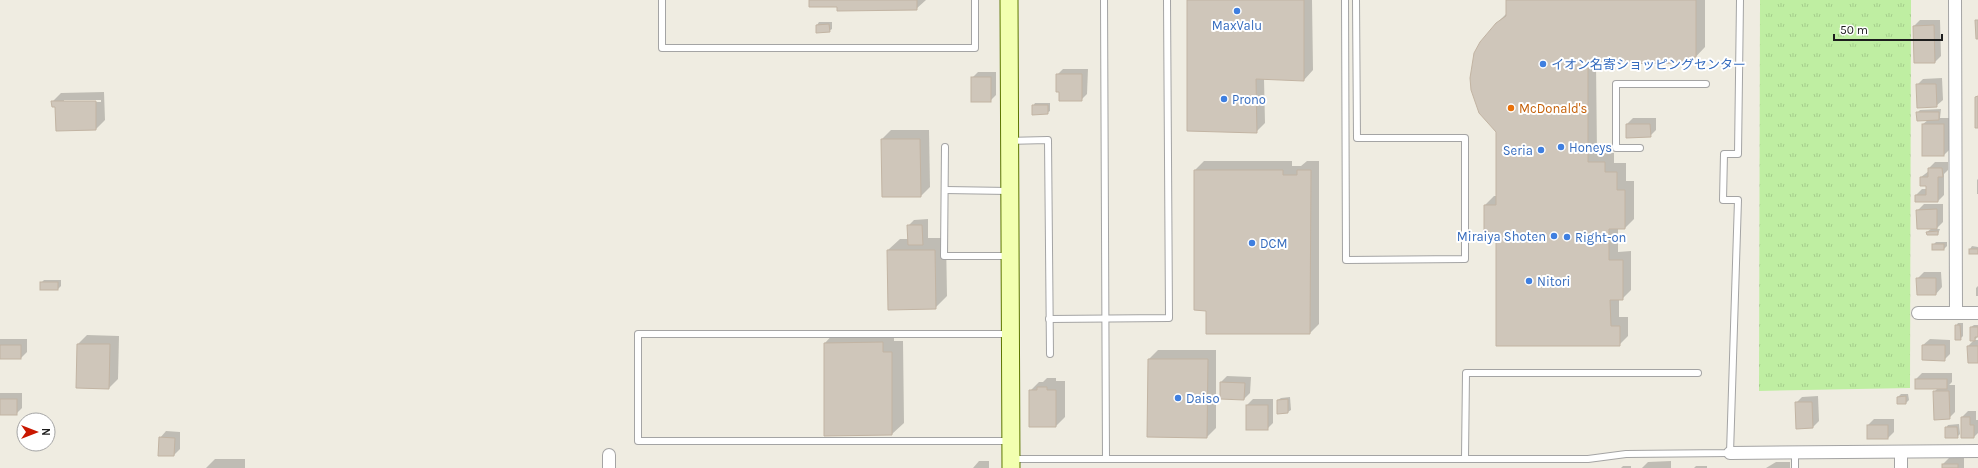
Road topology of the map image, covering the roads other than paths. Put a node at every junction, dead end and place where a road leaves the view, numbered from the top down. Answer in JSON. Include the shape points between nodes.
{"nodes":[{"id":1,"x":662,"y":0,"type":"edge"},
{"id":2,"x":975,"y":0,"type":"edge"},
{"id":3,"x":1008,"y":0,"type":"edge"},
{"id":4,"x":1104,"y":0,"type":"edge"},
{"id":5,"x":1167,"y":0,"type":"edge"},
{"id":6,"x":1345,"y":0,"type":"edge"},
{"id":7,"x":1356,"y":0,"type":"edge"},
{"id":8,"x":1740,"y":0,"type":"edge"},
{"id":9,"x":1955,"y":0,"type":"edge"},
{"id":10,"x":1706,"y":84,"type":"dead end"},
{"id":11,"x":1009,"y":141,"type":"junction"},
{"id":12,"x":945,"y":147,"type":"dead end"},
{"id":13,"x":1640,"y":148,"type":"dead end"},
{"id":14,"x":945,"y":190,"type":"junction"},
{"id":15,"x":1009,"y":191,"type":"junction"},
{"id":16,"x":1010,"y":256,"type":"junction"},
{"id":17,"x":1918,"y":313,"type":"dead end"},
{"id":18,"x":1956,"y":313,"type":"junction"},
{"id":19,"x":1978,"y":313,"type":"edge"},
{"id":20,"x":1105,"y":318,"type":"junction"},
{"id":21,"x":1049,"y":319,"type":"junction"},
{"id":22,"x":1010,"y":334,"type":"junction"},
{"id":23,"x":1050,"y":354,"type":"dead end"},
{"id":24,"x":1698,"y":372,"type":"dead end"},
{"id":25,"x":1010,"y":440,"type":"junction"},
{"id":26,"x":1978,"y":451,"type":"edge"},
{"id":27,"x":1901,"y":452,"type":"junction"},
{"id":28,"x":1730,"y":453,"type":"junction"},
{"id":29,"x":1795,"y":453,"type":"junction"},
{"id":30,"x":609,"y":455,"type":"dead end"},
{"id":31,"x":1465,"y":458,"type":"junction"},
{"id":32,"x":1106,"y":459,"type":"junction"},
{"id":33,"x":1011,"y":464,"type":"edge"},
{"id":34,"x":609,"y":468,"type":"edge"},
{"id":35,"x":1795,"y":468,"type":"edge"},
{"id":36,"x":1901,"y":468,"type":"edge"}],
"edges":[{"from":1,"to":2,"type":"lane","via":[[662,48],[975,48]]},
{"from":3,"to":11,"type":"street"},
{"from":4,"to":20,"type":"lane"},
{"from":5,"to":20,"type":"lane","via":[[1169,318]]},
{"from":6,"to":7,"type":"lane","via":[[1346,260],[1465,259],[1465,138],[1357,138]]},
{"from":8,"to":28,"type":"lane","via":[[1738,154],[1724,154],[1723,200],[1738,200]]},
{"from":9,"to":18,"type":"street"},
{"from":10,"to":13,"type":"lane","via":[[1616,84],[1616,148]]},
{"from":11,"to":15,"type":"street"},
{"from":11,"to":21,"type":"lane","via":[[1048,140]]},
{"from":12,"to":14,"type":"lane"},
{"from":14,"to":15,"type":"lane"},
{"from":14,"to":16,"type":"lane","via":[[944,256]]},
{"from":15,"to":16,"type":"street"},
{"from":16,"to":22,"type":"street"},
{"from":17,"to":18,"type":"street"},
{"from":18,"to":19,"type":"street"},
{"from":20,"to":21,"type":"lane"},
{"from":20,"to":32,"type":"lane"},
{"from":21,"to":23,"type":"lane"},
{"from":22,"to":25,"type":"street"},
{"from":22,"to":25,"type":"lane","via":[[638,334],[638,440]]},
{"from":24,"to":31,"type":"lane","via":[[1466,372]]},
{"from":25,"to":33,"type":"street"},
{"from":26,"to":27,"type":"street"},
{"from":27,"to":29,"type":"street"},
{"from":27,"to":36,"type":"street"},
{"from":28,"to":29,"type":"street"},
{"from":28,"to":31,"type":"lane","via":[[1626,454],[1588,459]]},
{"from":29,"to":35,"type":"lane"},
{"from":30,"to":34,"type":"street"},
{"from":31,"to":32,"type":"lane"},
{"from":32,"to":33,"type":"lane"}]}
